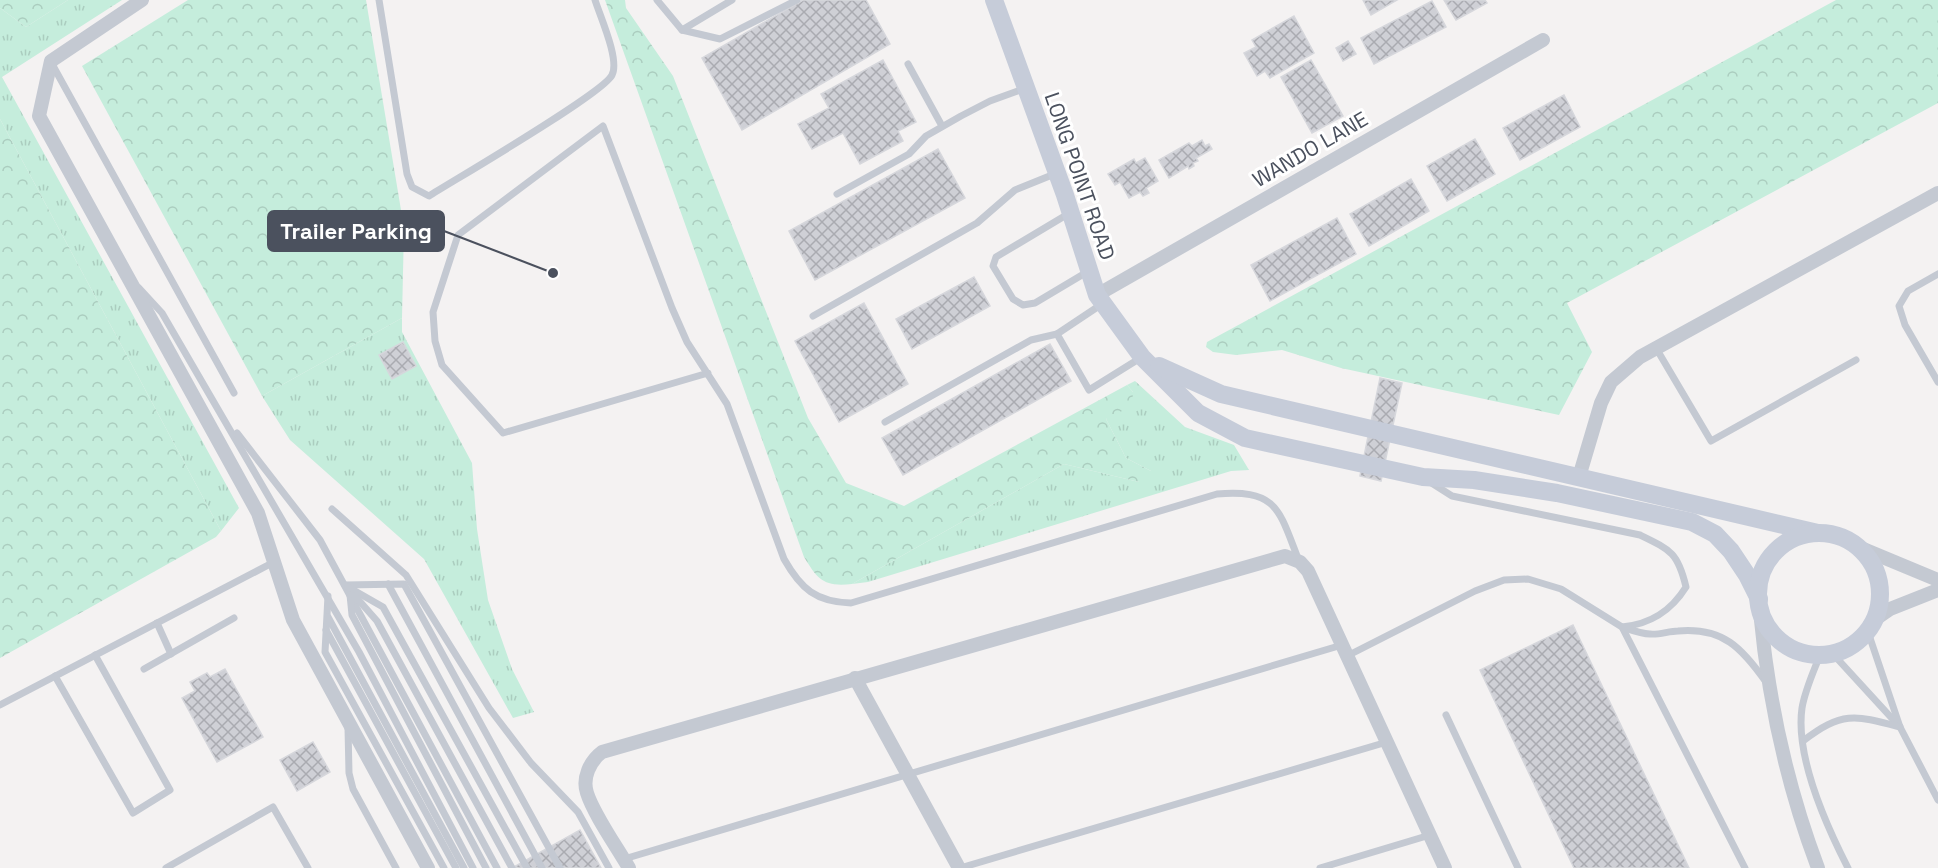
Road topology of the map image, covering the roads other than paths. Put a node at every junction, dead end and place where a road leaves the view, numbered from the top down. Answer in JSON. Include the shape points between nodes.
{"nodes":[{"id":1,"x":142,"y":0,"type":"edge"},
{"id":2,"x":379,"y":0,"type":"edge"},
{"id":3,"x":595,"y":0,"type":"edge"},
{"id":4,"x":657,"y":0,"type":"edge"},
{"id":5,"x":732,"y":0,"type":"edge"},
{"id":6,"x":797,"y":0,"type":"edge"},
{"id":7,"x":994,"y":0,"type":"edge"},
{"id":8,"x":682,"y":30,"type":"junction"},
{"id":9,"x":1543,"y":40,"type":"dead end"},
{"id":10,"x":51,"y":61,"type":"junction"},
{"id":11,"x":908,"y":64,"type":"dead end"},
{"id":12,"x":1026,"y":88,"type":"junction"},
{"id":13,"x":942,"y":126,"type":"junction"},
{"id":14,"x":1057,"y":173,"type":"junction"},
{"id":15,"x":1938,"y":193,"type":"edge"},
{"id":16,"x":837,"y":194,"type":"dead end"},
{"id":17,"x":1071,"y":212,"type":"junction"},
{"id":18,"x":1089,"y":271,"type":"junction"},
{"id":19,"x":125,"y":273,"type":"junction"},
{"id":20,"x":1938,"y":274,"type":"edge"},
{"id":21,"x":1100,"y":299,"type":"junction"},
{"id":22,"x":813,"y":315,"type":"dead end"},
{"id":23,"x":1057,"y":334,"type":"junction"},
{"id":24,"x":1656,"y":348,"type":"junction"},
{"id":25,"x":1142,"y":357,"type":"junction"},
{"id":26,"x":1856,"y":360,"type":"dead end"},
{"id":27,"x":708,"y":373,"type":"junction"},
{"id":28,"x":1938,"y":382,"type":"edge"},
{"id":29,"x":234,"y":393,"type":"dead end"},
{"id":30,"x":219,"y":410,"type":"junction"},
{"id":31,"x":885,"y":422,"type":"dead end"},
{"id":32,"x":1423,"y":477,"type":"junction"},
{"id":33,"x":1579,"y":477,"type":"junction"},
{"id":34,"x":332,"y":509,"type":"dead end"},
{"id":35,"x":1818,"y":533,"type":"junction"},
{"id":36,"x":1856,"y":546,"type":"junction"},
{"id":37,"x":274,"y":562,"type":"junction"},
{"id":38,"x":1300,"y":562,"type":"junction"},
{"id":39,"x":1938,"y":580,"type":"edge"},
{"id":40,"x":388,"y":584,"type":"junction"},
{"id":41,"x":345,"y":585,"type":"junction"},
{"id":42,"x":1938,"y":590,"type":"edge"},
{"id":43,"x":350,"y":593,"type":"junction"},
{"id":44,"x":328,"y":596,"type":"junction"},
{"id":45,"x":1759,"y":605,"type":"junction"},
{"id":46,"x":327,"y":615,"type":"junction"},
{"id":47,"x":234,"y":618,"type":"dead end"},
{"id":48,"x":157,"y":623,"type":"junction"},
{"id":49,"x":1871,"y":626,"type":"junction"},
{"id":50,"x":1623,"y":627,"type":"junction"},
{"id":51,"x":326,"y":630,"type":"junction"},
{"id":52,"x":1345,"y":651,"type":"junction"},
{"id":53,"x":171,"y":654,"type":"junction"},
{"id":54,"x":95,"y":655,"type":"junction"},
{"id":55,"x":1826,"y":655,"type":"junction"},
{"id":56,"x":144,"y":669,"type":"dead end"},
{"id":57,"x":55,"y":676,"type":"junction"},
{"id":58,"x":855,"y":678,"type":"junction"},
{"id":59,"x":1771,"y":690,"type":"junction"},
{"id":60,"x":0,"y":705,"type":"edge"},
{"id":61,"x":1446,"y":715,"type":"dead end"},
{"id":62,"x":347,"y":719,"type":"junction"},
{"id":63,"x":1900,"y":727,"type":"junction"},
{"id":64,"x":1803,"y":741,"type":"junction"},
{"id":65,"x":1387,"y":742,"type":"junction"},
{"id":66,"x":908,"y":774,"type":"junction"},
{"id":67,"x":1938,"y":800,"type":"edge"},
{"id":68,"x":1430,"y":835,"type":"junction"},
{"id":69,"x":626,"y":863,"type":"edge"},
{"id":70,"x":166,"y":868,"type":"edge"},
{"id":71,"x":308,"y":868,"type":"edge"},
{"id":72,"x":396,"y":868,"type":"edge"},
{"id":73,"x":428,"y":868,"type":"edge"},
{"id":74,"x":444,"y":868,"type":"edge"},
{"id":75,"x":456,"y":868,"type":"edge"},
{"id":76,"x":464,"y":868,"type":"edge"},
{"id":77,"x":473,"y":868,"type":"edge"},
{"id":78,"x":486,"y":868,"type":"edge"},
{"id":79,"x":497,"y":868,"type":"edge"},
{"id":80,"x":512,"y":868,"type":"edge"},
{"id":81,"x":527,"y":868,"type":"edge"},
{"id":82,"x":542,"y":868,"type":"edge"},
{"id":83,"x":560,"y":868,"type":"edge"},
{"id":84,"x":609,"y":868,"type":"edge"},
{"id":85,"x":959,"y":868,"type":"edge"},
{"id":86,"x":1320,"y":868,"type":"edge"},
{"id":87,"x":1445,"y":868,"type":"edge"},
{"id":88,"x":1518,"y":868,"type":"edge"},
{"id":89,"x":1745,"y":868,"type":"edge"},
{"id":90,"x":1818,"y":868,"type":"edge"},
{"id":91,"x":1848,"y":868,"type":"edge"}],
"edges":[{"from":1,"to":10,"type":"street"},
{"from":2,"to":3,"type":"lane","via":[[407,174],[412,187],[429,196],[572,107],[612,75],[614,59]]},
{"from":4,"to":8,"type":"lane"},
{"from":5,"to":8,"type":"lane"},
{"from":6,"to":8,"type":"lane","via":[[720,39]]},
{"from":7,"to":12,"type":"main road","name":"LONG POINT ROAD"},
{"from":9,"to":21,"type":"street","name":"WANDO LANE"},
{"from":10,"to":19,"type":"street","via":[[39,116]]},
{"from":10,"to":29,"type":"lane"},
{"from":11,"to":13,"type":"lane"},
{"from":12,"to":13,"type":"lane"},
{"from":12,"to":14,"type":"main road","name":"LONG POINT ROAD"},
{"from":13,"to":16,"type":"lane","via":[[909,154]]},
{"from":14,"to":17,"type":"main road","name":"LONG POINT ROAD"},
{"from":14,"to":22,"type":"lane","via":[[1015,190],[977,223]]},
{"from":15,"to":24,"type":"street"},
{"from":17,"to":18,"type":"main road","name":"LONG POINT ROAD"},
{"from":17,"to":18,"type":"lane","via":[[996,257],[993,266],[1013,298],[1023,305],[1035,303]]},
{"from":18,"to":21,"type":"main road","name":"LONG POINT ROAD"},
{"from":19,"to":30,"type":"lane","via":[[162,314]]},
{"from":19,"to":37,"type":"street","via":[[258,513]]},
{"from":20,"to":28,"type":"lane","via":[[1908,291],[1899,306],[1905,325]]},
{"from":21,"to":23,"type":"lane"},
{"from":21,"to":25,"type":"main road","name":"LONG POINT ROAD"},
{"from":23,"to":25,"type":"lane","via":[[1089,390]]},
{"from":23,"to":31,"type":"lane","via":[[1031,340]]},
{"from":24,"to":26,"type":"lane","via":[[1711,441]]},
{"from":24,"to":33,"type":"street","via":[[1611,382],[1600,403]]},
{"from":25,"to":32,"type":"main road","name":"LONG POINT ROAD","via":[[1198,412],[1245,438]]},
{"from":25,"to":33,"type":"main road","via":[[1221,394]]},
{"from":27,"to":27,"type":"lane","via":[[687,342],[672,308],[603,126],[458,235],[433,312],[435,341],[442,365],[503,433]]},
{"from":27,"to":38,"type":"lane","via":[[728,404],[784,559],[807,590],[829,602],[851,603],[1217,494],[1259,495],[1273,504]]},
{"from":30,"to":41,"type":"lane","via":[[321,540]]},
{"from":30,"to":44,"type":"lane"},
{"from":32,"to":45,"type":"main road","name":"LONG POINT ROAD","via":[[1474,480],[1692,522],[1715,534],[1731,551],[1747,575]]},
{"from":32,"to":50,"type":"lane","via":[[1452,496],[1640,535],[1664,547],[1680,562],[1686,587],[1676,604],[1661,615]]},
{"from":33,"to":35,"type":"main road"},
{"from":34,"to":84,"type":"lane","via":[[406,575],[489,708],[531,763],[578,812]]},
{"from":35,"to":36,"type":"main road"},
{"from":35,"to":45,"type":"main road","via":[[1797,537],[1771,558],[1761,577]]},
{"from":36,"to":39,"type":"street"},
{"from":36,"to":49,"type":"main road","via":[[1870,562],[1878,580],[1880,594]]},
{"from":37,"to":48,"type":"lane"},
{"from":37,"to":62,"type":"street","via":[[293,620]]},
{"from":38,"to":52,"type":"street","via":[[1308,571]]},
{"from":38,"to":58,"type":"street","via":[[1285,556],[1272,558]]},
{"from":40,"to":41,"type":"lane"},
{"from":40,"to":82,"type":"lane"},
{"from":40,"to":83,"type":"lane","via":[[404,584]]},
{"from":41,"to":43,"type":"lane"},
{"from":41,"to":80,"type":"lane","via":[[377,621]]},
{"from":41,"to":81,"type":"lane","via":[[382,607]]},
{"from":42,"to":49,"type":"street","via":[[1890,609]]},
{"from":43,"to":78,"type":"lane","via":[[352,615]]},
{"from":43,"to":79,"type":"lane"},
{"from":44,"to":46,"type":"lane"},
{"from":44,"to":77,"type":"lane"},
{"from":45,"to":55,"type":"main road","via":[[1770,630],[1786,645],[1806,654]]},
{"from":45,"to":59,"type":"street"},
{"from":46,"to":51,"type":"lane"},
{"from":46,"to":76,"type":"lane"},
{"from":47,"to":53,"type":"lane"},
{"from":48,"to":53,"type":"lane"},
{"from":48,"to":54,"type":"lane"},
{"from":49,"to":55,"type":"main road","via":[[1846,649]]},
{"from":49,"to":63,"type":"lane"},
{"from":50,"to":52,"type":"lane","via":[[1561,589],[1528,579],[1504,580]]},
{"from":50,"to":59,"type":"lane","via":[[1650,634],[1680,630],[1722,635],[1752,662]]},
{"from":50,"to":89,"type":"lane"},
{"from":51,"to":74,"type":"lane","via":[[325,652]]},
{"from":51,"to":75,"type":"lane"},
{"from":52,"to":65,"type":"street"},
{"from":52,"to":66,"type":"lane"},
{"from":53,"to":56,"type":"lane"},
{"from":54,"to":57,"type":"lane"},
{"from":54,"to":57,"type":"lane","via":[[170,790],[134,813]]},
{"from":55,"to":63,"type":"lane"},
{"from":55,"to":64,"type":"lane","via":[[1806,689],[1801,711]]},
{"from":57,"to":60,"type":"lane"},
{"from":58,"to":66,"type":"street"},
{"from":58,"to":69,"type":"street","via":[[602,752],[594,758],[586,775],[586,792]]},
{"from":59,"to":90,"type":"street","via":[[1787,774]]},
{"from":61,"to":88,"type":"lane"},
{"from":62,"to":72,"type":"lane","via":[[353,789]]},
{"from":62,"to":73,"type":"street"},
{"from":63,"to":64,"type":"lane","via":[[1857,716],[1821,727]]},
{"from":63,"to":67,"type":"lane"},
{"from":64,"to":91,"type":"lane","via":[[1811,782]]},
{"from":65,"to":68,"type":"street"},
{"from":65,"to":85,"type":"lane"},
{"from":66,"to":69,"type":"lane"},
{"from":66,"to":85,"type":"street"},
{"from":68,"to":86,"type":"lane"},
{"from":68,"to":87,"type":"street"},
{"from":70,"to":71,"type":"lane","via":[[273,807]]}]}
